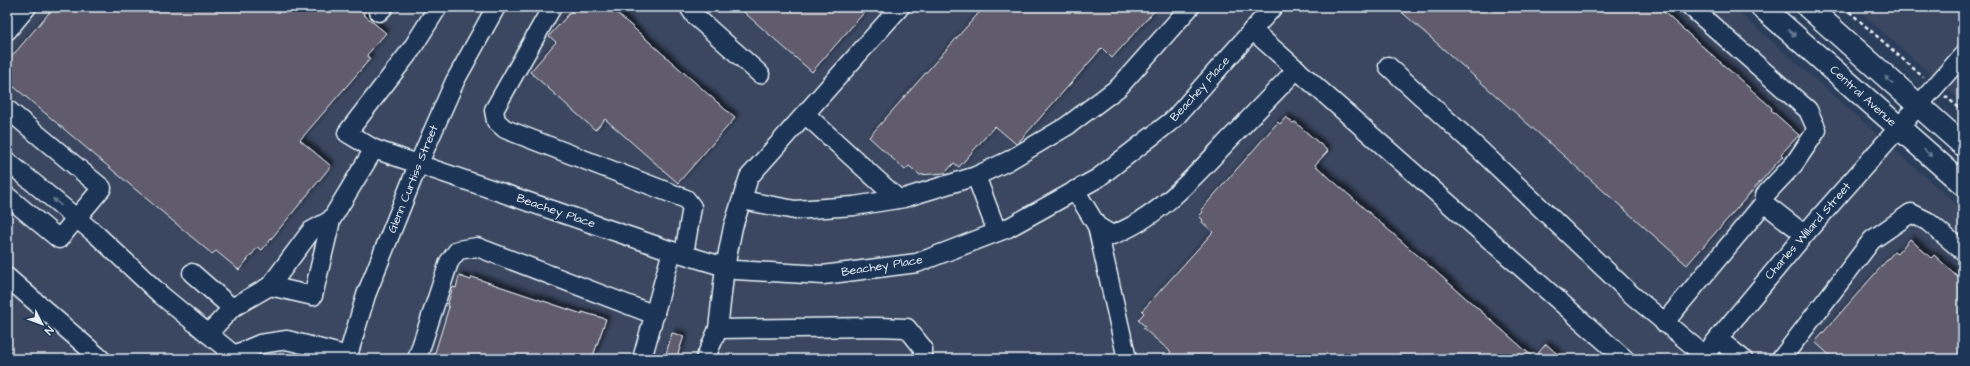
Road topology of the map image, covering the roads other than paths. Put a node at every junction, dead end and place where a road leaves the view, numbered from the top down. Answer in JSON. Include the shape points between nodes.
{"nodes":[{"id":1,"x":27,"y":7,"type":"edge"},
{"id":2,"x":438,"y":7,"type":"edge"},
{"id":3,"x":496,"y":7,"type":"edge"},
{"id":4,"x":552,"y":7,"type":"edge"},
{"id":5,"x":688,"y":7,"type":"edge"},
{"id":6,"x":900,"y":7,"type":"edge"},
{"id":7,"x":1190,"y":7,"type":"edge"},
{"id":8,"x":1273,"y":7,"type":"edge"},
{"id":9,"x":1691,"y":7,"type":"edge"},
{"id":10,"x":1762,"y":7,"type":"edge"},
{"id":11,"x":1808,"y":7,"type":"edge"},
{"id":12,"x":1252,"y":30,"type":"junction"},
{"id":13,"x":7,"y":31,"type":"edge"},
{"id":14,"x":1963,"y":55,"type":"edge"},
{"id":15,"x":1388,"y":66,"type":"dead end"},
{"id":16,"x":1297,"y":69,"type":"junction"},
{"id":17,"x":760,"y":74,"type":"dead end"},
{"id":18,"x":1918,"y":105,"type":"junction"},
{"id":19,"x":7,"y":109,"type":"edge"},
{"id":20,"x":805,"y":114,"type":"junction"},
{"id":21,"x":1898,"y":128,"type":"junction"},
{"id":22,"x":1963,"y":145,"type":"edge"},
{"id":23,"x":374,"y":149,"type":"junction"},
{"id":24,"x":7,"y":161,"type":"edge"},
{"id":25,"x":418,"y":165,"type":"junction"},
{"id":26,"x":976,"y":176,"type":"junction"},
{"id":27,"x":1963,"y":184,"type":"edge"},
{"id":28,"x":1075,"y":190,"type":"junction"},
{"id":29,"x":7,"y":196,"type":"edge"},
{"id":30,"x":898,"y":199,"type":"junction"},
{"id":31,"x":742,"y":200,"type":"junction"},
{"id":32,"x":1764,"y":203,"type":"junction"},
{"id":33,"x":77,"y":218,"type":"junction"},
{"id":34,"x":330,"y":220,"type":"junction"},
{"id":35,"x":1097,"y":226,"type":"junction"},
{"id":36,"x":996,"y":232,"type":"junction"},
{"id":37,"x":1804,"y":234,"type":"junction"},
{"id":38,"x":1963,"y":251,"type":"edge"},
{"id":39,"x":678,"y":253,"type":"junction"},
{"id":40,"x":725,"y":267,"type":"junction"},
{"id":41,"x":192,"y":273,"type":"dead end"},
{"id":42,"x":7,"y":277,"type":"edge"},
{"id":43,"x":270,"y":286,"type":"junction"},
{"id":44,"x":232,"y":308,"type":"junction"},
{"id":45,"x":655,"y":315,"type":"junction"},
{"id":46,"x":1664,"y":323,"type":"junction"},
{"id":47,"x":718,"y":329,"type":"junction"},
{"id":48,"x":208,"y":334,"type":"junction"},
{"id":49,"x":1718,"y":339,"type":"junction"},
{"id":50,"x":1703,"y":357,"type":"edge"},
{"id":51,"x":234,"y":358,"type":"edge"},
{"id":52,"x":348,"y":358,"type":"edge"},
{"id":53,"x":101,"y":359,"type":"edge"},
{"id":54,"x":417,"y":359,"type":"edge"},
{"id":55,"x":642,"y":359,"type":"edge"},
{"id":56,"x":706,"y":359,"type":"edge"},
{"id":57,"x":923,"y":359,"type":"edge"},
{"id":58,"x":1127,"y":359,"type":"edge"},
{"id":59,"x":1625,"y":359,"type":"edge"},
{"id":60,"x":1743,"y":359,"type":"edge"},
{"id":61,"x":1781,"y":359,"type":"edge"}],
"edges":[{"from":1,"to":13,"type":"street"},
{"from":2,"to":23,"type":"street","name":"Beachey Place","via":[[411,50],[347,133]]},
{"from":3,"to":25,"type":"street","name":"Glenn Curtiss Street","via":[[455,80]]},
{"from":4,"to":39,"type":"street","via":[[494,110],[496,121],[505,129],[686,199],[692,207]]},
{"from":5,"to":17,"type":"street"},
{"from":6,"to":20,"type":"street"},
{"from":7,"to":26,"type":"street","via":[[1119,87],[1067,126],[1008,161]]},
{"from":8,"to":12,"type":"street","name":"Beachey Place"},
{"from":9,"to":32,"type":"street","via":[[1808,110],[1817,130],[1794,164],[1765,195]]},
{"from":10,"to":21,"type":"main road","name":"Central Avenue","one_way":true},
{"from":18,"to":11,"type":"main road","one_way":true},
{"from":12,"to":16,"type":"street"},
{"from":12,"to":28,"type":"street","name":"Beachey Place","via":[[1174,119],[1098,178]]},
{"from":14,"to":18,"type":"street","name":"Charles Willard Street"},
{"from":15,"to":46,"type":"street"},
{"from":16,"to":35,"type":"street","via":[[1188,182],[1152,212],[1127,229],[1112,235]]},
{"from":16,"to":59,"type":"street"},
{"from":18,"to":21,"type":"street","name":"Charles Willard Street"},
{"from":18,"to":22,"type":"main road"},
{"from":19,"to":33,"type":"street","via":[[102,188]]},
{"from":20,"to":30,"type":"street"},
{"from":20,"to":31,"type":"street","via":[[749,177]]},
{"from":21,"to":27,"type":"main road","name":"Central Avenue","one_way":true},
{"from":21,"to":37,"type":"street","name":"Charles Willard Street"},
{"from":23,"to":25,"type":"street","name":"Beachey Place"},
{"from":23,"to":34,"type":"street"},
{"from":33,"to":24,"type":"street","one_way":true},
{"from":25,"to":39,"type":"street","name":"Beachey Place"},
{"from":25,"to":52,"type":"street","name":"Glenn Curtiss Street","via":[[366,295]]},
{"from":26,"to":30,"type":"street"},
{"from":26,"to":36,"type":"street"},
{"from":28,"to":35,"type":"street"},
{"from":28,"to":36,"type":"street","name":"Beachey Place"},
{"from":29,"to":33,"type":"street","via":[[59,239]]},
{"from":30,"to":31,"type":"street","via":[[854,206],[795,210]]},
{"from":31,"to":40,"type":"street","via":[[733,227]]},
{"from":32,"to":37,"type":"street"},
{"from":32,"to":46,"type":"street"},
{"from":33,"to":48,"type":"street"},
{"from":34,"to":43,"type":"street","via":[[310,231]]},
{"from":34,"to":43,"type":"street","via":[[313,296]]},
{"from":35,"to":58,"type":"street"},
{"from":36,"to":40,"type":"street","name":"Beachey Place","via":[[917,263],[822,275],[735,270]]},
{"from":37,"to":49,"type":"street","name":"Charles Willard Street"},
{"from":38,"to":61,"type":"street","via":[[1927,221],[1911,213],[1872,240]]},
{"from":39,"to":40,"type":"street","name":"Beachey Place"},
{"from":39,"to":45,"type":"street"},
{"from":40,"to":47,"type":"street"},
{"from":41,"to":44,"type":"street"},
{"from":42,"to":53,"type":"street"},
{"from":43,"to":44,"type":"street"},
{"from":44,"to":48,"type":"street"},
{"from":45,"to":54,"type":"street","via":[[477,247],[458,250],[449,262]]},
{"from":45,"to":55,"type":"street"},
{"from":46,"to":50,"type":"street"},
{"from":47,"to":56,"type":"street"},
{"from":47,"to":57,"type":"street","via":[[907,328],[923,348]]},
{"from":48,"to":51,"type":"street"},
{"from":49,"to":50,"type":"street","name":"Charles Willard Street"},
{"from":49,"to":60,"type":"street"},
{"from":51,"to":52,"type":"street","via":[[260,344],[287,340]]}]}
